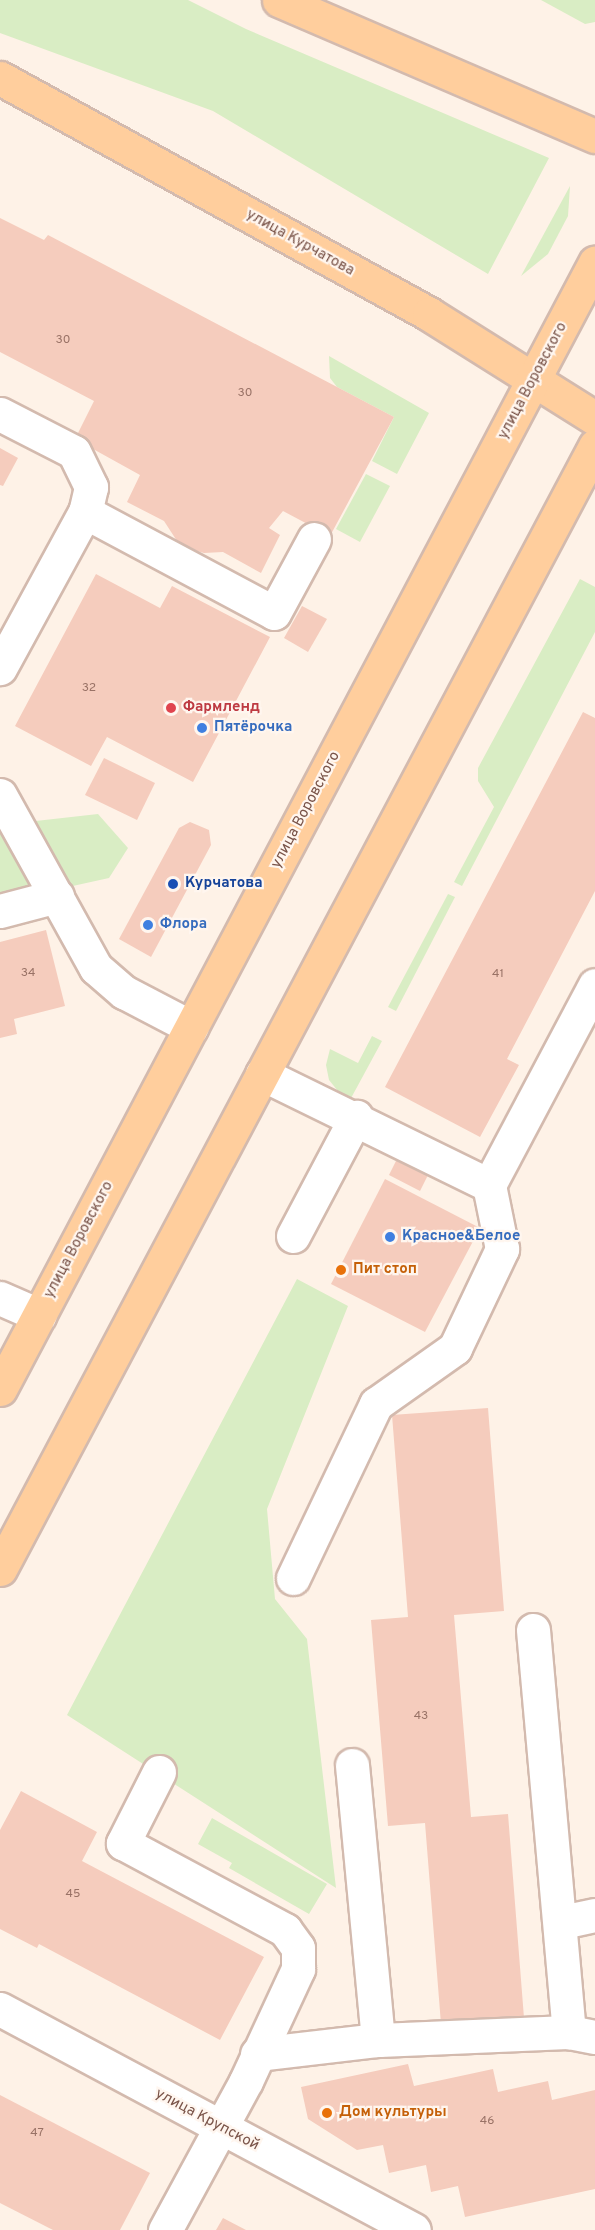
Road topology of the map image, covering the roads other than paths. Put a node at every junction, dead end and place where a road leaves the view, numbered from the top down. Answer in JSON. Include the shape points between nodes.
{"nodes":[{"id":1,"x":279,"y":0,"type":"edge"},
{"id":2,"x":0,"y":78,"type":"edge"},
{"id":3,"x":595,"y":136,"type":"edge"},
{"id":4,"x":595,"y":263,"type":"edge"},
{"id":5,"x":535,"y":377,"type":"junction"},
{"id":6,"x":0,"y":414,"type":"edge"},
{"id":7,"x":595,"y":418,"type":"edge"},
{"id":8,"x":595,"y":446,"type":"edge"},
{"id":9,"x":86,"y":512,"type":"junction"},
{"id":10,"x":314,"y":539,"type":"dead end"},
{"id":11,"x":0,"y":668,"type":"edge"},
{"id":12,"x":0,"y":795,"type":"edge"},
{"id":13,"x":57,"y":896,"type":"junction"},
{"id":14,"x":0,"y":911,"type":"edge"},
{"id":15,"x":595,"y":985,"type":"edge"},
{"id":16,"x":191,"y":1027,"type":"junction"},
{"id":17,"x":262,"y":1074,"type":"junction"},
{"id":18,"x":356,"y":1117,"type":"junction"},
{"id":19,"x":489,"y":1185,"type":"junction"},
{"id":20,"x":293,"y":1236,"type":"dead end"},
{"id":21,"x":0,"y":1298,"type":"edge"},
{"id":22,"x":39,"y":1315,"type":"junction"},
{"id":23,"x":0,"y":1389,"type":"edge"},
{"id":24,"x":0,"y":1569,"type":"edge"},
{"id":25,"x":293,"y":1578,"type":"dead end"},
{"id":26,"x":533,"y":1630,"type":"dead end"},
{"id":27,"x":352,"y":1764,"type":"dead end"},
{"id":28,"x":159,"y":1772,"type":"dead end"},
{"id":29,"x":595,"y":1915,"type":"edge"},
{"id":30,"x":562,"y":1922,"type":"junction"},
{"id":31,"x":0,"y":2009,"type":"edge"},
{"id":32,"x":582,"y":2034,"type":"edge"},
{"id":33,"x":378,"y":2040,"type":"junction"},
{"id":34,"x":257,"y":2054,"type":"junction"},
{"id":35,"x":222,"y":2128,"type":"junction"},
{"id":36,"x":165,"y":2230,"type":"edge"},
{"id":37,"x":414,"y":2230,"type":"edge"}],
"edges":[{"from":1,"to":3,"type":"main road"},
{"from":2,"to":5,"type":"main road","name":"улица Курчатова"},
{"from":4,"to":5,"type":"main road","name":"улица Воровского"},
{"from":5,"to":7,"type":"main road","name":"улица Курчатова"},
{"from":5,"to":16,"type":"main road","name":"улица Воровского"},
{"from":6,"to":9,"type":"street","via":[[74,453],[91,487]]},
{"from":8,"to":17,"type":"main road"},
{"from":9,"to":10,"type":"street","via":[[274,613]]},
{"from":9,"to":11,"type":"street"},
{"from":12,"to":13,"type":"street"},
{"from":13,"to":14,"type":"street"},
{"from":13,"to":16,"type":"street","via":[[96,968],[124,992]]},
{"from":15,"to":19,"type":"street"},
{"from":16,"to":22,"type":"main road","name":"улица Воровского"},
{"from":17,"to":18,"type":"street"},
{"from":17,"to":24,"type":"main road"},
{"from":18,"to":19,"type":"street"},
{"from":18,"to":20,"type":"street"},
{"from":19,"to":25,"type":"street","via":[[502,1249],[455,1347],[376,1404]]},
{"from":21,"to":22,"type":"street"},
{"from":22,"to":23,"type":"main road","name":"улица Воровского"},
{"from":26,"to":30,"type":"street"},
{"from":27,"to":33,"type":"street"},
{"from":28,"to":34,"type":"street","via":[[123,1843],[285,1930],[298,1948],[298,1969]]},
{"from":29,"to":30,"type":"street"},
{"from":30,"to":32,"type":"street"},
{"from":31,"to":35,"type":"street","name":"улица Крупской"},
{"from":32,"to":33,"type":"street"},
{"from":33,"to":34,"type":"street"},
{"from":34,"to":35,"type":"street"},
{"from":35,"to":36,"type":"street"},
{"from":35,"to":37,"type":"street","name":"улица Крупской"}]}
